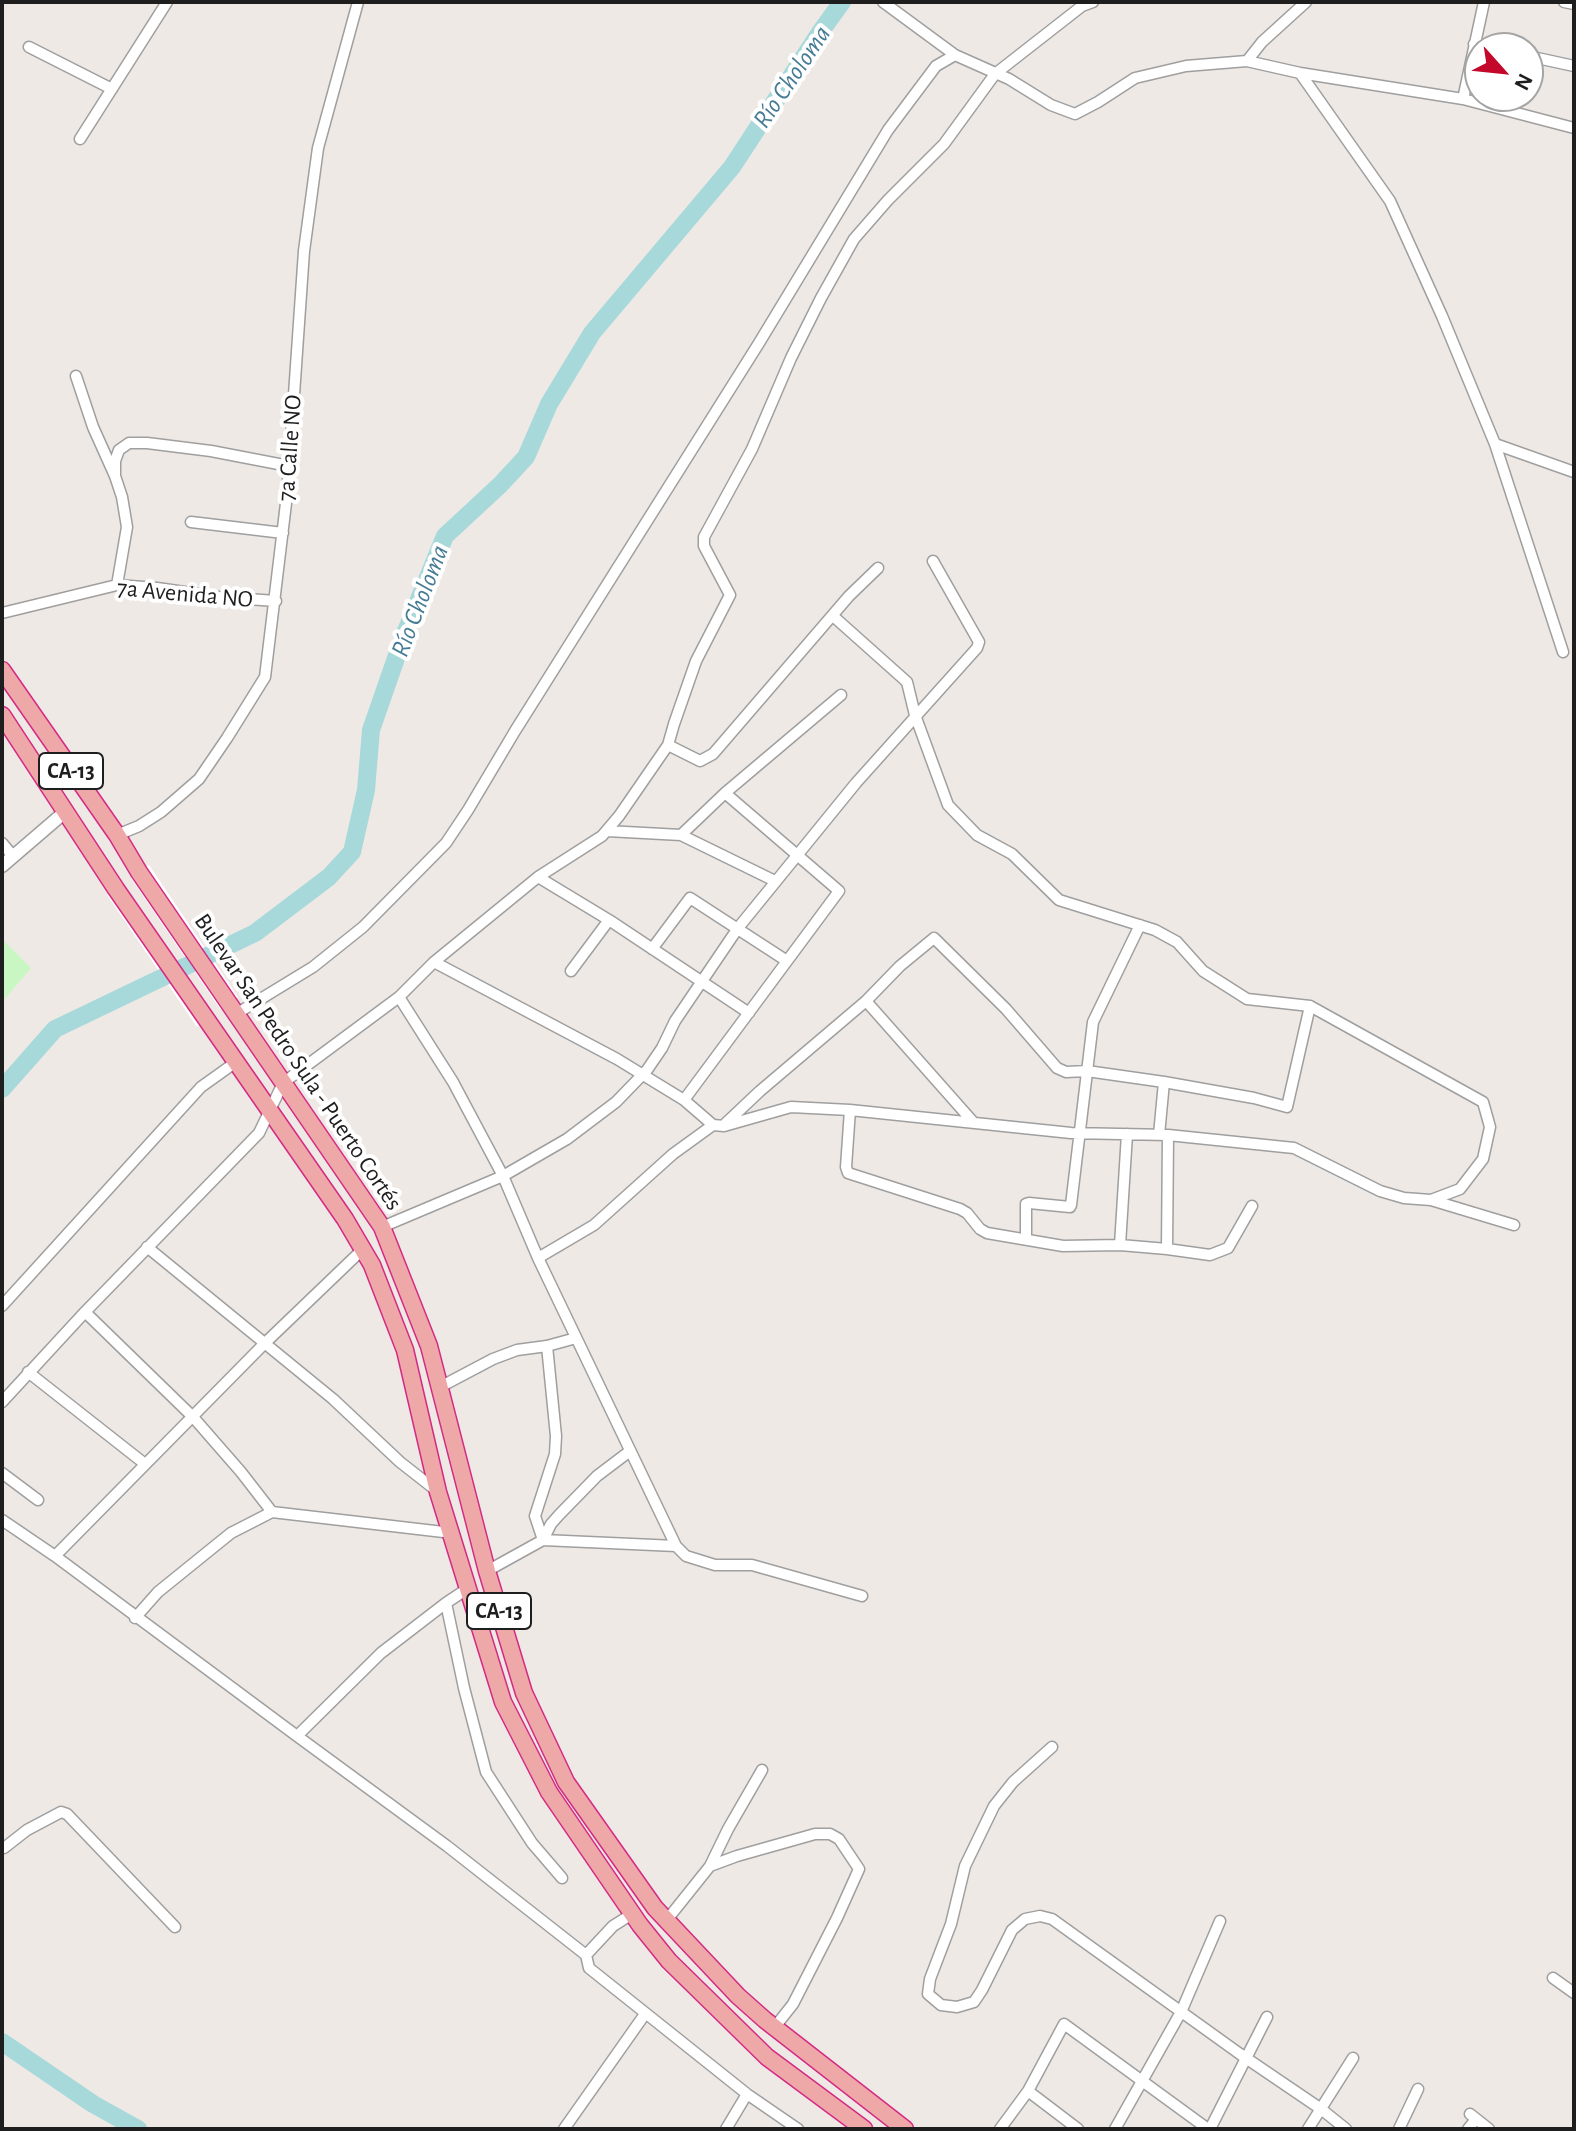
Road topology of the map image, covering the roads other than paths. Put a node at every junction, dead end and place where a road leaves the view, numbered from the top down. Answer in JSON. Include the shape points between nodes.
{"nodes":[{"id":1,"x":167,"y":2,"type":"edge"},
{"id":2,"x":358,"y":2,"type":"edge"},
{"id":3,"x":883,"y":2,"type":"edge"},
{"id":4,"x":1093,"y":2,"type":"edge"},
{"id":5,"x":1306,"y":2,"type":"edge"},
{"id":6,"x":1484,"y":2,"type":"edge"},
{"id":7,"x":1564,"y":2,"type":"edge"},
{"id":8,"x":1574,"y":4,"type":"edge"},
{"id":9,"x":1477,"y":32,"type":"edge"},
{"id":10,"x":29,"y":47,"type":"dead end"},
{"id":11,"x":955,"y":55,"type":"junction"},
{"id":12,"x":1544,"y":59,"type":"edge"},
{"id":13,"x":1247,"y":61,"type":"junction"},
{"id":14,"x":1574,"y":66,"type":"edge"},
{"id":15,"x":1300,"y":73,"type":"junction"},
{"id":16,"x":995,"y":74,"type":"junction"},
{"id":17,"x":112,"y":89,"type":"junction"},
{"id":18,"x":1464,"y":94,"type":"edge"},
{"id":19,"x":1463,"y":99,"type":"junction"},
{"id":20,"x":1574,"y":128,"type":"edge"},
{"id":21,"x":80,"y":139,"type":"dead end"},
{"id":22,"x":76,"y":376,"type":"dead end"},
{"id":23,"x":1495,"y":444,"type":"junction"},
{"id":24,"x":289,"y":466,"type":"junction"},
{"id":25,"x":1574,"y":472,"type":"edge"},
{"id":26,"x":115,"y":476,"type":"junction"},
{"id":27,"x":191,"y":522,"type":"dead end"},
{"id":28,"x":283,"y":533,"type":"junction"},
{"id":29,"x":933,"y":561,"type":"dead end"},
{"id":30,"x":878,"y":568,"type":"dead end"},
{"id":31,"x":117,"y":585,"type":"junction"},
{"id":32,"x":276,"y":601,"type":"junction"},
{"id":33,"x":2,"y":613,"type":"edge"},
{"id":34,"x":833,"y":616,"type":"junction"},
{"id":35,"x":1563,"y":652,"type":"dead end"},
{"id":36,"x":2,"y":670,"type":"edge"},
{"id":37,"x":841,"y":695,"type":"dead end"},
{"id":38,"x":2,"y":715,"type":"edge"},
{"id":39,"x":915,"y":715,"type":"junction"},
{"id":40,"x":668,"y":745,"type":"junction"},
{"id":41,"x":725,"y":793,"type":"junction"},
{"id":42,"x":66,"y":811,"type":"junction"},
{"id":43,"x":607,"y":831,"type":"junction"},
{"id":44,"x":117,"y":835,"type":"junction"},
{"id":45,"x":681,"y":835,"type":"junction"},
{"id":46,"x":2,"y":843,"type":"edge"},
{"id":47,"x":12,"y":855,"type":"junction"},
{"id":48,"x":796,"y":855,"type":"junction"},
{"id":49,"x":2,"y":866,"type":"edge"},
{"id":50,"x":538,"y":877,"type":"junction"},
{"id":51,"x":775,"y":881,"type":"junction"},
{"id":52,"x":609,"y":920,"type":"junction"},
{"id":53,"x":1140,"y":925,"type":"junction"},
{"id":54,"x":738,"y":928,"type":"junction"},
{"id":55,"x":652,"y":949,"type":"junction"},
{"id":56,"x":787,"y":961,"type":"junction"},
{"id":57,"x":434,"y":962,"type":"junction"},
{"id":58,"x":571,"y":971,"type":"dead end"},
{"id":59,"x":701,"y":983,"type":"junction"},
{"id":60,"x":399,"y":997,"type":"junction"},
{"id":61,"x":866,"y":1001,"type":"junction"},
{"id":62,"x":1310,"y":1006,"type":"junction"},
{"id":63,"x":232,"y":1008,"type":"junction"},
{"id":64,"x":749,"y":1013,"type":"junction"},
{"id":65,"x":236,"y":1062,"type":"junction"},
{"id":66,"x":1087,"y":1071,"type":"junction"},
{"id":67,"x":642,"y":1074,"type":"junction"},
{"id":68,"x":1164,"y":1082,"type":"junction"},
{"id":69,"x":283,"y":1083,"type":"junction"},
{"id":70,"x":684,"y":1100,"type":"junction"},
{"id":71,"x":270,"y":1110,"type":"junction"},
{"id":72,"x":850,"y":1110,"type":"junction"},
{"id":73,"x":974,"y":1123,"type":"junction"},
{"id":74,"x":718,"y":1125,"type":"junction"},
{"id":75,"x":1080,"y":1134,"type":"junction"},
{"id":76,"x":1127,"y":1134,"type":"junction"},
{"id":77,"x":1164,"y":1135,"type":"junction"},
{"id":78,"x":503,"y":1176,"type":"junction"},
{"id":79,"x":1431,"y":1200,"type":"junction"},
{"id":80,"x":1252,"y":1206,"type":"dead end"},
{"id":81,"x":1514,"y":1225,"type":"dead end"},
{"id":82,"x":382,"y":1227,"type":"junction"},
{"id":83,"x":1026,"y":1239,"type":"junction"},
{"id":84,"x":1120,"y":1245,"type":"junction"},
{"id":85,"x":147,"y":1247,"type":"junction"},
{"id":86,"x":1167,"y":1249,"type":"junction"},
{"id":87,"x":362,"y":1250,"type":"junction"},
{"id":88,"x":538,"y":1258,"type":"junction"},
{"id":89,"x":2,"y":1306,"type":"edge"},
{"id":90,"x":85,"y":1312,"type":"junction"},
{"id":91,"x":576,"y":1338,"type":"junction"},
{"id":92,"x":264,"y":1344,"type":"junction"},
{"id":93,"x":547,"y":1346,"type":"junction"},
{"id":94,"x":28,"y":1372,"type":"junction"},
{"id":95,"x":440,"y":1387,"type":"junction"},
{"id":96,"x":2,"y":1402,"type":"edge"},
{"id":97,"x":193,"y":1417,"type":"junction"},
{"id":98,"x":630,"y":1451,"type":"junction"},
{"id":99,"x":145,"y":1464,"type":"junction"},
{"id":100,"x":2,"y":1473,"type":"edge"},
{"id":101,"x":438,"y":1492,"type":"junction"},
{"id":102,"x":38,"y":1500,"type":"dead end"},
{"id":103,"x":272,"y":1512,"type":"junction"},
{"id":104,"x":2,"y":1520,"type":"edge"},
{"id":105,"x":452,"y":1533,"type":"junction"},
{"id":106,"x":543,"y":1540,"type":"junction"},
{"id":107,"x":676,"y":1546,"type":"junction"},
{"id":108,"x":55,"y":1556,"type":"junction"},
{"id":109,"x":487,"y":1571,"type":"junction"},
{"id":110,"x":467,"y":1589,"type":"junction"},
{"id":111,"x":862,"y":1596,"type":"dead end"},
{"id":112,"x":446,"y":1603,"type":"junction"},
{"id":113,"x":135,"y":1618,"type":"junction"},
{"id":114,"x":297,"y":1736,"type":"junction"},
{"id":115,"x":1052,"y":1747,"type":"dead end"},
{"id":116,"x":762,"y":1770,"type":"dead end"},
{"id":117,"x":2,"y":1847,"type":"edge"},
{"id":118,"x":710,"y":1866,"type":"junction"},
{"id":119,"x":562,"y":1878,"type":"dead end"},
{"id":120,"x":632,"y":1914,"type":"junction"},
{"id":121,"x":666,"y":1921,"type":"junction"},
{"id":122,"x":1220,"y":1921,"type":"dead end"},
{"id":123,"x":175,"y":1927,"type":"dead end"},
{"id":124,"x":586,"y":1955,"type":"junction"},
{"id":125,"x":1553,"y":1978,"type":"dead end"},
{"id":126,"x":1574,"y":1993,"type":"edge"},
{"id":127,"x":1181,"y":2012,"type":"junction"},
{"id":128,"x":645,"y":2014,"type":"junction"},
{"id":129,"x":1267,"y":2017,"type":"dead end"},
{"id":130,"x":774,"y":2028,"type":"junction"},
{"id":131,"x":1247,"y":2058,"type":"junction"},
{"id":132,"x":1353,"y":2058,"type":"dead end"},
{"id":133,"x":1144,"y":2080,"type":"junction"},
{"id":134,"x":1418,"y":2089,"type":"dead end"},
{"id":135,"x":1028,"y":2091,"type":"junction"},
{"id":136,"x":747,"y":2094,"type":"junction"},
{"id":137,"x":1321,"y":2109,"type":"junction"},
{"id":138,"x":564,"y":2129,"type":"edge"},
{"id":139,"x":726,"y":2129,"type":"edge"},
{"id":140,"x":798,"y":2129,"type":"edge"},
{"id":141,"x":864,"y":2129,"type":"edge"},
{"id":142,"x":905,"y":2129,"type":"edge"},
{"id":143,"x":1000,"y":2129,"type":"edge"},
{"id":144,"x":1078,"y":2129,"type":"edge"},
{"id":145,"x":1115,"y":2129,"type":"edge"},
{"id":146,"x":1209,"y":2129,"type":"edge"},
{"id":147,"x":1308,"y":2129,"type":"edge"},
{"id":148,"x":1346,"y":2129,"type":"edge"},
{"id":149,"x":1399,"y":2129,"type":"edge"},
{"id":150,"x":1468,"y":2129,"type":"edge"},
{"id":151,"x":1489,"y":2129,"type":"edge"}],
"edges":[{"from":1,"to":17,"type":"street"},
{"from":2,"to":24,"type":"street","name":"7a Calle NO","via":[[317,157],[304,251]]},
{"from":3,"to":11,"type":"street"},
{"from":4,"to":16,"type":"street"},
{"from":5,"to":13,"type":"street"},
{"from":6,"to":9,"type":"street"},
{"from":7,"to":8,"type":"street"},
{"from":10,"to":17,"type":"street"},
{"from":11,"to":16,"type":"street"},
{"from":11,"to":63,"type":"street","via":[[936,66],[888,130],[446,843],[313,967]]},
{"from":12,"to":14,"type":"street"},
{"from":13,"to":15,"type":"street"},
{"from":13,"to":16,"type":"street","via":[[1186,66],[1135,78],[1075,114]]},
{"from":15,"to":19,"type":"street"},
{"from":15,"to":23,"type":"street","via":[[1390,201]]},
{"from":16,"to":40,"type":"street","via":[[944,144],[854,239],[704,537],[730,595],[696,661]]},
{"from":17,"to":21,"type":"street"},
{"from":18,"to":19,"type":"street"},
{"from":19,"to":20,"type":"street"},
{"from":22,"to":26,"type":"street"},
{"from":23,"to":25,"type":"street"},
{"from":23,"to":35,"type":"street"},
{"from":24,"to":26,"type":"street","via":[[129,443],[119,450]]},
{"from":24,"to":28,"type":"street","name":"7a Calle NO"},
{"from":26,"to":31,"type":"street","via":[[127,527]]},
{"from":27,"to":28,"type":"street"},
{"from":28,"to":32,"type":"street","name":"7a Calle NO"},
{"from":29,"to":39,"type":"street","via":[[979,642]]},
{"from":30,"to":34,"type":"street"},
{"from":31,"to":32,"type":"street","name":"7a Avenida NO"},
{"from":31,"to":33,"type":"street","name":"7a Avenida NO"},
{"from":32,"to":44,"type":"street","name":"7a Calle NO","via":[[265,677],[227,738],[199,779],[161,812]]},
{"from":34,"to":39,"type":"street","via":[[907,682]]},
{"from":34,"to":40,"type":"street","via":[[713,754],[700,761]]},
{"from":36,"to":44,"type":"highway","name":"Bulevar San Pedro Sula - Puerto Cortés","number":"CA-13"},
{"from":37,"to":41,"type":"street"},
{"from":38,"to":42,"type":"highway","name":"Bulevar San Pedro Sula - Puerto Cortés","number":"CA-13"},
{"from":39,"to":48,"type":"street"},
{"from":39,"to":53,"type":"street","via":[[948,805],[977,835],[1012,854],[1059,900]]},
{"from":40,"to":43,"type":"street"},
{"from":41,"to":45,"type":"street"},
{"from":41,"to":48,"type":"street"},
{"from":42,"to":47,"type":"street"},
{"from":42,"to":65,"type":"highway","name":"Bulevar San Pedro Sula - Puerto Cortés","number":"CA-13"},
{"from":43,"to":45,"type":"street"},
{"from":43,"to":50,"type":"street"},
{"from":44,"to":63,"type":"highway","name":"Bulevar San Pedro Sula - Puerto Cortés","number":"CA-13"},
{"from":45,"to":51,"type":"street"},
{"from":46,"to":47,"type":"street"},
{"from":47,"to":49,"type":"street"},
{"from":48,"to":51,"type":"street"},
{"from":48,"to":56,"type":"street","via":[[839,891]]},
{"from":50,"to":52,"type":"street"},
{"from":50,"to":57,"type":"street"},
{"from":51,"to":54,"type":"street"},
{"from":52,"to":55,"type":"street"},
{"from":52,"to":58,"type":"street"},
{"from":53,"to":62,"type":"street","via":[[1177,942],[1203,971],[1247,999]]},
{"from":53,"to":66,"type":"street","via":[[1093,1022]]},
{"from":54,"to":55,"type":"street","via":[[690,898]]},
{"from":54,"to":56,"type":"street"},
{"from":54,"to":59,"type":"street"},
{"from":55,"to":59,"type":"street"},
{"from":56,"to":64,"type":"street"},
{"from":57,"to":60,"type":"street"},
{"from":57,"to":67,"type":"street"},
{"from":59,"to":64,"type":"street"},
{"from":59,"to":67,"type":"street"},
{"from":60,"to":69,"type":"street"},
{"from":60,"to":78,"type":"street"},
{"from":61,"to":66,"type":"street","via":[[934,938],[1057,1068]]},
{"from":61,"to":73,"type":"street"},
{"from":61,"to":74,"type":"street"},
{"from":62,"to":68,"type":"street","via":[[1287,1107]]},
{"from":62,"to":79,"type":"street","via":[[1483,1102],[1490,1127],[1483,1159],[1460,1189]]},
{"from":63,"to":69,"type":"highway","name":"Bulevar San Pedro Sula - Puerto Cortés","number":"CA-13"},
{"from":64,"to":70,"type":"street"},
{"from":65,"to":71,"type":"highway","name":"Bulevar San Pedro Sula - Puerto Cortés","number":"CA-13"},
{"from":65,"to":89,"type":"street","via":[[201,1087]]},
{"from":66,"to":68,"type":"street"},
{"from":66,"to":75,"type":"street"},
{"from":67,"to":70,"type":"street"},
{"from":67,"to":78,"type":"street","via":[[616,1102],[567,1139]]},
{"from":68,"to":77,"type":"street"},
{"from":69,"to":71,"type":"street"},
{"from":69,"to":82,"type":"highway","name":"Bulevar San Pedro Sula - Puerto Cortés","number":"CA-13"},
{"from":70,"to":74,"type":"street"},
{"from":71,"to":85,"type":"street","via":[[259,1133]]},
{"from":71,"to":87,"type":"highway","name":"Bulevar San Pedro Sula - Puerto Cortés","number":"CA-13"},
{"from":72,"to":73,"type":"street"},
{"from":72,"to":74,"type":"street","via":[[791,1107]]},
{"from":72,"to":83,"type":"street","via":[[848,1173],[960,1209],[987,1233]]},
{"from":73,"to":75,"type":"street"},
{"from":74,"to":88,"type":"street","via":[[673,1154],[594,1225]]},
{"from":75,"to":76,"type":"street"},
{"from":75,"to":83,"type":"street","via":[[1070,1207],[1026,1204]]},
{"from":76,"to":77,"type":"street"},
{"from":76,"to":84,"type":"street"},
{"from":77,"to":79,"type":"street","via":[[1294,1148],[1380,1191]]},
{"from":77,"to":86,"type":"street"},
{"from":78,"to":82,"type":"street"},
{"from":78,"to":88,"type":"street"},
{"from":79,"to":81,"type":"street"},
{"from":80,"to":86,"type":"street","via":[[1228,1248],[1210,1255]]},
{"from":82,"to":95,"type":"highway","name":"Bulevar San Pedro Sula - Puerto Cortés","number":"CA-13"},
{"from":83,"to":84,"type":"street","via":[[1063,1246]]},
{"from":84,"to":86,"type":"street"},
{"from":85,"to":90,"type":"street"},
{"from":85,"to":92,"type":"street"},
{"from":87,"to":92,"type":"street"},
{"from":87,"to":101,"type":"highway","name":"Bulevar San Pedro Sula - Puerto Cortés","number":"CA-13","via":[[405,1350]]},
{"from":88,"to":91,"type":"street"},
{"from":90,"to":94,"type":"street"},
{"from":90,"to":97,"type":"street"},
{"from":91,"to":93,"type":"street"},
{"from":91,"to":98,"type":"street"},
{"from":92,"to":97,"type":"street"},
{"from":92,"to":101,"type":"street"},
{"from":93,"to":95,"type":"street","via":[[493,1359]]},
{"from":93,"to":106,"type":"street","via":[[556,1436],[535,1516]]},
{"from":94,"to":96,"type":"street"},
{"from":94,"to":99,"type":"street"},
{"from":95,"to":109,"type":"highway","name":"Bulevar San Pedro Sula - Puerto Cortés","number":"CA-13"},
{"from":97,"to":99,"type":"street"},
{"from":97,"to":103,"type":"street"},
{"from":98,"to":106,"type":"street","via":[[597,1476],[551,1524]]},
{"from":98,"to":107,"type":"street"},
{"from":99,"to":108,"type":"street"},
{"from":100,"to":102,"type":"street"},
{"from":101,"to":105,"type":"highway","name":"Bulevar San Pedro Sula - Puerto Cortés","number":"CA-13"},
{"from":103,"to":105,"type":"street"},
{"from":103,"to":113,"type":"street","via":[[231,1533],[158,1592]]},
{"from":104,"to":108,"type":"street"},
{"from":105,"to":110,"type":"highway","name":"Bulevar San Pedro Sula - Puerto Cortés","number":"CA-13"},
{"from":106,"to":107,"type":"street"},
{"from":106,"to":109,"type":"street"},
{"from":107,"to":111,"type":"street","via":[[686,1556],[715,1565],[752,1565]]},
{"from":108,"to":113,"type":"street"},
{"from":109,"to":121,"type":"highway","name":"Bulevar San Pedro Sula - Puerto Cortés","number":"CA-13","via":[[524,1693],[566,1782]]},
{"from":110,"to":112,"type":"street"},
{"from":110,"to":120,"type":"highway","name":"Bulevar San Pedro Sula - Puerto Cortés","number":"CA-13","via":[[503,1702],[549,1792]]},
{"from":112,"to":114,"type":"street","via":[[381,1653]]},
{"from":112,"to":119,"type":"street","via":[[486,1772]]},
{"from":113,"to":114,"type":"street"},
{"from":114,"to":124,"type":"street"},
{"from":115,"to":127,"type":"street","via":[[994,1806],[965,1866],[928,1994],[941,2005],[974,2002],[1012,1930],[1025,1919],[1040,1916],[1052,1919]]},
{"from":116,"to":118,"type":"street"},
{"from":117,"to":123,"type":"street","via":[[61,1812],[67,1814]]},
{"from":118,"to":121,"type":"street"},
{"from":118,"to":130,"type":"street","via":[[830,1834],[859,1869],[793,2004]]},
{"from":120,"to":124,"type":"street"},
{"from":120,"to":141,"type":"highway","name":"Bulevar San Pedro Sula - Puerto Cortés","number":"CA-13","via":[[669,1961],[767,2057]]},
{"from":121,"to":130,"type":"highway","name":"Bulevar San Pedro Sula - Puerto Cortés","number":"CA-13"},
{"from":122,"to":127,"type":"street"},
{"from":124,"to":128,"type":"street","via":[[589,1968]]},
{"from":125,"to":126,"type":"street"},
{"from":127,"to":131,"type":"street"},
{"from":127,"to":133,"type":"street"},
{"from":128,"to":136,"type":"street"},
{"from":128,"to":138,"type":"street"},
{"from":129,"to":131,"type":"street"},
{"from":130,"to":142,"type":"highway","name":"Bulevar San Pedro Sula - Puerto Cortés","number":"CA-13"},
{"from":131,"to":137,"type":"street"},
{"from":131,"to":146,"type":"street"},
{"from":132,"to":137,"type":"street"},
{"from":133,"to":135,"type":"street","via":[[1064,2024]]},
{"from":133,"to":145,"type":"street"},
{"from":133,"to":146,"type":"street"},
{"from":134,"to":149,"type":"street"},
{"from":135,"to":143,"type":"street"},
{"from":135,"to":144,"type":"street"},
{"from":136,"to":139,"type":"street"},
{"from":136,"to":140,"type":"street"},
{"from":137,"to":147,"type":"street"},
{"from":137,"to":148,"type":"street"},
{"from":150,"to":151,"type":"street","via":[[1473,2117]]}]}
